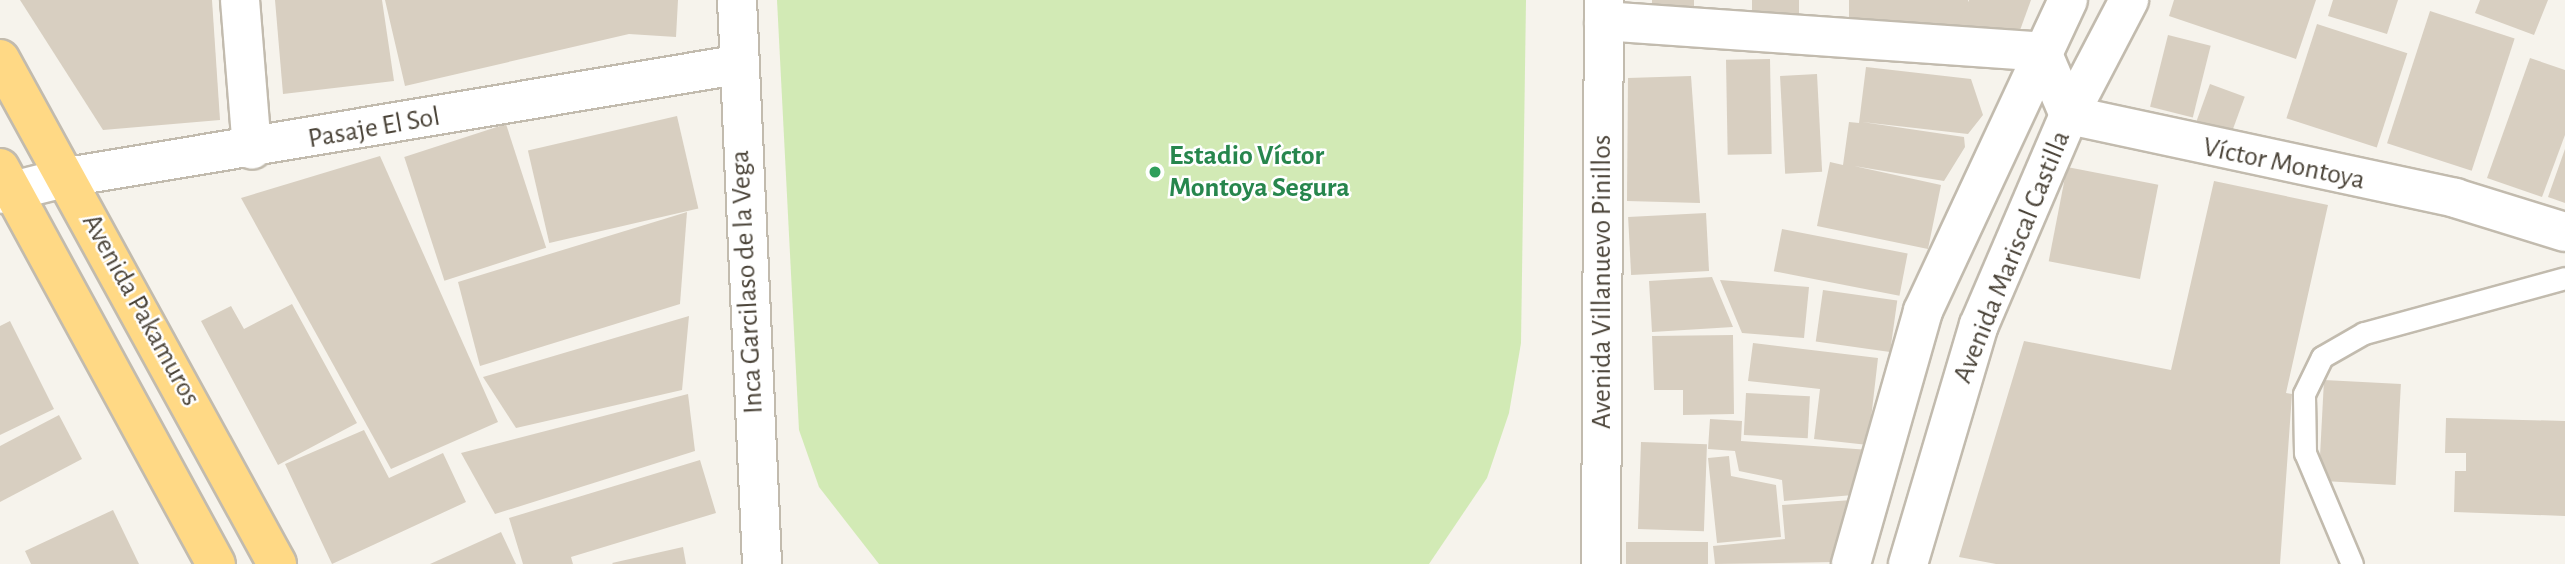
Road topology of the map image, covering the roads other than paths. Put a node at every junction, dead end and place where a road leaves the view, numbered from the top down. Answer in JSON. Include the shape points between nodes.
{"nodes":[{"id":1,"x":240,"y":0,"type":"edge"},
{"id":2,"x":737,"y":0,"type":"edge"},
{"id":3,"x":2068,"y":0,"type":"edge"},
{"id":4,"x":2129,"y":0,"type":"edge"},
{"id":5,"x":1604,"y":10,"type":"edge"},
{"id":6,"x":2042,"y":52,"type":"junction"},
{"id":7,"x":0,"y":59,"type":"edge"},
{"id":8,"x":736,"y":65,"type":"junction"},
{"id":9,"x":2069,"y":115,"type":"junction"},
{"id":10,"x":252,"y":150,"type":"junction"},
{"id":11,"x":68,"y":177,"type":"junction"},
{"id":12,"x":4,"y":183,"type":"edge"},
{"id":13,"x":2565,"y":232,"type":"edge"},
{"id":14,"x":2565,"y":278,"type":"edge"},
{"id":15,"x":216,"y":564,"type":"edge"},
{"id":16,"x":277,"y":564,"type":"edge"},
{"id":17,"x":762,"y":564,"type":"edge"},
{"id":18,"x":1601,"y":564,"type":"edge"},
{"id":19,"x":1851,"y":564,"type":"edge"},
{"id":20,"x":1908,"y":564,"type":"edge"},
{"id":21,"x":2352,"y":564,"type":"edge"}],
"edges":[{"from":1,"to":10,"type":"street"},
{"from":2,"to":8,"type":"street","name":"Inca Garcilaso de la Vega"},
{"from":3,"to":6,"type":"street","name":"Avenida Mariscal Castilla"},
{"from":4,"to":9,"type":"street","name":"Avenida Mariscal Castilla"},
{"from":5,"to":6,"type":"street"},
{"from":5,"to":18,"type":"street","name":"Avenida Villanuevo Pinillos"},
{"from":6,"to":9,"type":"street"},
{"from":6,"to":19,"type":"street","name":"Avenida Mariscal Castilla","via":[[1923,311]]},
{"from":7,"to":11,"type":"highway","name":"Avenida Pakamuros"},
{"from":8,"to":10,"type":"street","name":"Pasaje El Sol"},
{"from":8,"to":17,"type":"street","name":"Inca Garcilaso de la Vega"},
{"from":9,"to":13,"type":"street","name":"Víctor Montoya","via":[[2455,198]]},
{"from":9,"to":20,"type":"street","name":"Avenida Mariscal Castilla","via":[[1979,325]]},
{"from":10,"to":11,"type":"street","name":"Pasaje El Sol"},
{"from":11,"to":12,"type":"street","name":"Pasaje El Sol"},
{"from":11,"to":16,"type":"highway","name":"Avenida Pakamuros"},
{"from":12,"to":15,"type":"highway","name":"Avenida Pakamuros"},
{"from":14,"to":21,"type":"lane","via":[[2364,333],[2322,357],[2304,394],[2304,444],[2315,488]]}]}
